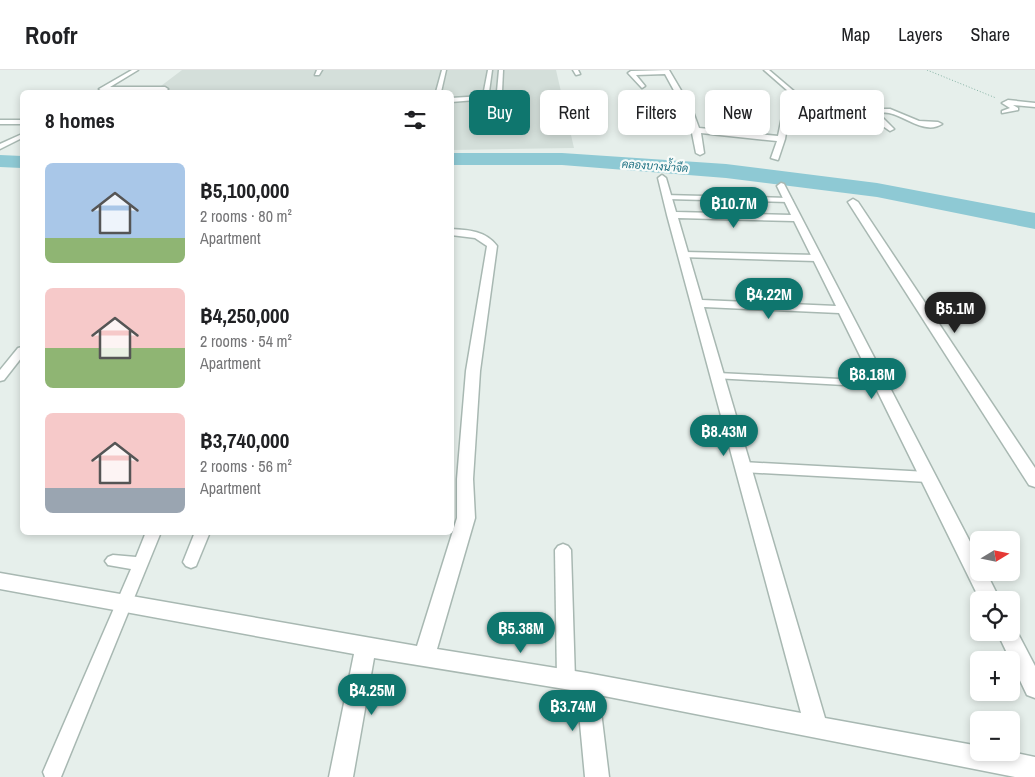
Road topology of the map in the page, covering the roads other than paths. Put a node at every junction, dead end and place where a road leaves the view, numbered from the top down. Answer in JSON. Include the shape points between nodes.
{"nodes":[{"id":1,"x":136,"y":70,"type":"edge"},
{"id":2,"x":444,"y":70,"type":"edge"},
{"id":3,"x":490,"y":70,"type":"edge"},
{"id":4,"x":501,"y":70,"type":"edge"},
{"id":5,"x":766,"y":70,"type":"edge"},
{"id":6,"x":666,"y":71,"type":"edge"},
{"id":7,"x":642,"y":86,"type":"dead end"},
{"id":8,"x":102,"y":90,"type":"edge"},
{"id":9,"x":132,"y":90,"type":"edge"},
{"id":10,"x":164,"y":90,"type":"edge"},
{"id":11,"x":439,"y":90,"type":"edge"},
{"id":12,"x":500,"y":90,"type":"edge"},
{"id":13,"x":789,"y":90,"type":"edge"},
{"id":14,"x":454,"y":100,"type":"edge"},
{"id":15,"x":1035,"y":105,"type":"edge"},
{"id":16,"x":884,"y":111,"type":"edge"},
{"id":17,"x":1004,"y":112,"type":"dead end"},
{"id":18,"x":0,"y":122,"type":"edge"},
{"id":19,"x":20,"y":122,"type":"edge"},
{"id":20,"x":884,"y":122,"type":"edge"},
{"id":21,"x":938,"y":124,"type":"dead end"},
{"id":22,"x":890,"y":129,"type":"dead end"},
{"id":23,"x":698,"y":130,"type":"junction"},
{"id":24,"x":782,"y":135,"type":"edge"},
{"id":25,"x":20,"y":137,"type":"edge"},
{"id":26,"x":781,"y":139,"type":"junction"},
{"id":27,"x":0,"y":147,"type":"edge"},
{"id":28,"x":700,"y":153,"type":"dead end"},
{"id":29,"x":775,"y":158,"type":"dead end"},
{"id":30,"x":662,"y":178,"type":"dead end"},
{"id":31,"x":781,"y":186,"type":"dead end"},
{"id":32,"x":667,"y":197,"type":"junction"},
{"id":33,"x":788,"y":200,"type":"junction"},
{"id":34,"x":853,"y":202,"type":"dead end"},
{"id":35,"x":672,"y":215,"type":"junction"},
{"id":36,"x":796,"y":218,"type":"junction"},
{"id":37,"x":454,"y":232,"type":"edge"},
{"id":38,"x":684,"y":255,"type":"junction"},
{"id":39,"x":816,"y":258,"type":"junction"},
{"id":40,"x":697,"y":303,"type":"junction"},
{"id":41,"x":843,"y":310,"type":"junction"},
{"id":42,"x":20,"y":353,"type":"edge"},
{"id":43,"x":718,"y":376,"type":"junction"},
{"id":44,"x":0,"y":378,"type":"edge"},
{"id":45,"x":880,"y":384,"type":"junction"},
{"id":46,"x":743,"y":467,"type":"junction"},
{"id":47,"x":928,"y":477,"type":"junction"},
{"id":48,"x":1035,"y":481,"type":"edge"},
{"id":49,"x":153,"y":535,"type":"edge"},
{"id":50,"x":202,"y":535,"type":"edge"},
{"id":51,"x":563,"y":550,"type":"dead end"},
{"id":52,"x":113,"y":561,"type":"dead end"},
{"id":53,"x":191,"y":562,"type":"dead end"},
{"id":54,"x":139,"y":564,"type":"junction"},
{"id":55,"x":0,"y":581,"type":"edge"},
{"id":56,"x":985,"y":591,"type":"edge"},
{"id":57,"x":124,"y":603,"type":"junction"},
{"id":58,"x":1012,"y":641,"type":"edge"},
{"id":59,"x":366,"y":647,"type":"junction"},
{"id":60,"x":424,"y":657,"type":"junction"},
{"id":61,"x":576,"y":682,"type":"junction"},
{"id":62,"x":1035,"y":688,"type":"edge"},
{"id":63,"x":816,"y":727,"type":"junction"},
{"id":64,"x":1035,"y":769,"type":"edge"},
{"id":65,"x":53,"y":772,"type":"dead end"},
{"id":66,"x":340,"y":777,"type":"edge"},
{"id":67,"x":597,"y":777,"type":"edge"}],
"edges":[{"from":1,"to":8,"type":"lane"},
{"from":2,"to":11,"type":"lane"},
{"from":3,"to":14,"type":"lane","via":[[486,98]]},
{"from":4,"to":12,"type":"lane"},
{"from":5,"to":13,"type":"lane"},
{"from":6,"to":7,"type":"street","via":[[631,73]]},
{"from":6,"to":23,"type":"street","via":[[684,98]]},
{"from":9,"to":10,"type":"lane"},
{"from":15,"to":17,"type":"street","via":[[1008,102],[1005,103],[1015,110]]},
{"from":16,"to":21,"type":"street","via":[[918,123]]},
{"from":18,"to":19,"type":"lane"},
{"from":20,"to":22,"type":"street"},
{"from":23,"to":26,"type":"street"},
{"from":23,"to":28,"type":"street"},
{"from":24,"to":26,"type":"street"},
{"from":25,"to":27,"type":"lane"},
{"from":26,"to":29,"type":"street"},
{"from":30,"to":32,"type":"street"},
{"from":31,"to":33,"type":"street"},
{"from":32,"to":33,"type":"lane"},
{"from":32,"to":35,"type":"street"},
{"from":33,"to":36,"type":"street"},
{"from":34,"to":48,"type":"street"},
{"from":35,"to":36,"type":"street"},
{"from":35,"to":38,"type":"street"},
{"from":36,"to":39,"type":"street"},
{"from":37,"to":60,"type":"street","via":[[474,233],[486,238],[492,246],[473,371],[466,518]]},
{"from":38,"to":39,"type":"lane"},
{"from":38,"to":40,"type":"street"},
{"from":39,"to":41,"type":"street"},
{"from":40,"to":41,"type":"street"},
{"from":40,"to":43,"type":"street"},
{"from":41,"to":45,"type":"street"},
{"from":42,"to":44,"type":"lane"},
{"from":43,"to":45,"type":"lane"},
{"from":43,"to":46,"type":"street"},
{"from":45,"to":47,"type":"street"},
{"from":46,"to":47,"type":"lane"},
{"from":46,"to":63,"type":"street"},
{"from":47,"to":56,"type":"street"},
{"from":49,"to":54,"type":"lane"},
{"from":50,"to":53,"type":"lane"},
{"from":51,"to":61,"type":"lane"},
{"from":52,"to":54,"type":"lane"},
{"from":54,"to":57,"type":"lane"},
{"from":55,"to":57,"type":"street"},
{"from":57,"to":59,"type":"street"},
{"from":57,"to":65,"type":"lane"},
{"from":58,"to":62,"type":"street"},
{"from":59,"to":60,"type":"street"},
{"from":59,"to":66,"type":"street"},
{"from":60,"to":61,"type":"street"},
{"from":61,"to":63,"type":"street"},
{"from":61,"to":67,"type":"street"},
{"from":63,"to":64,"type":"street"}]}
